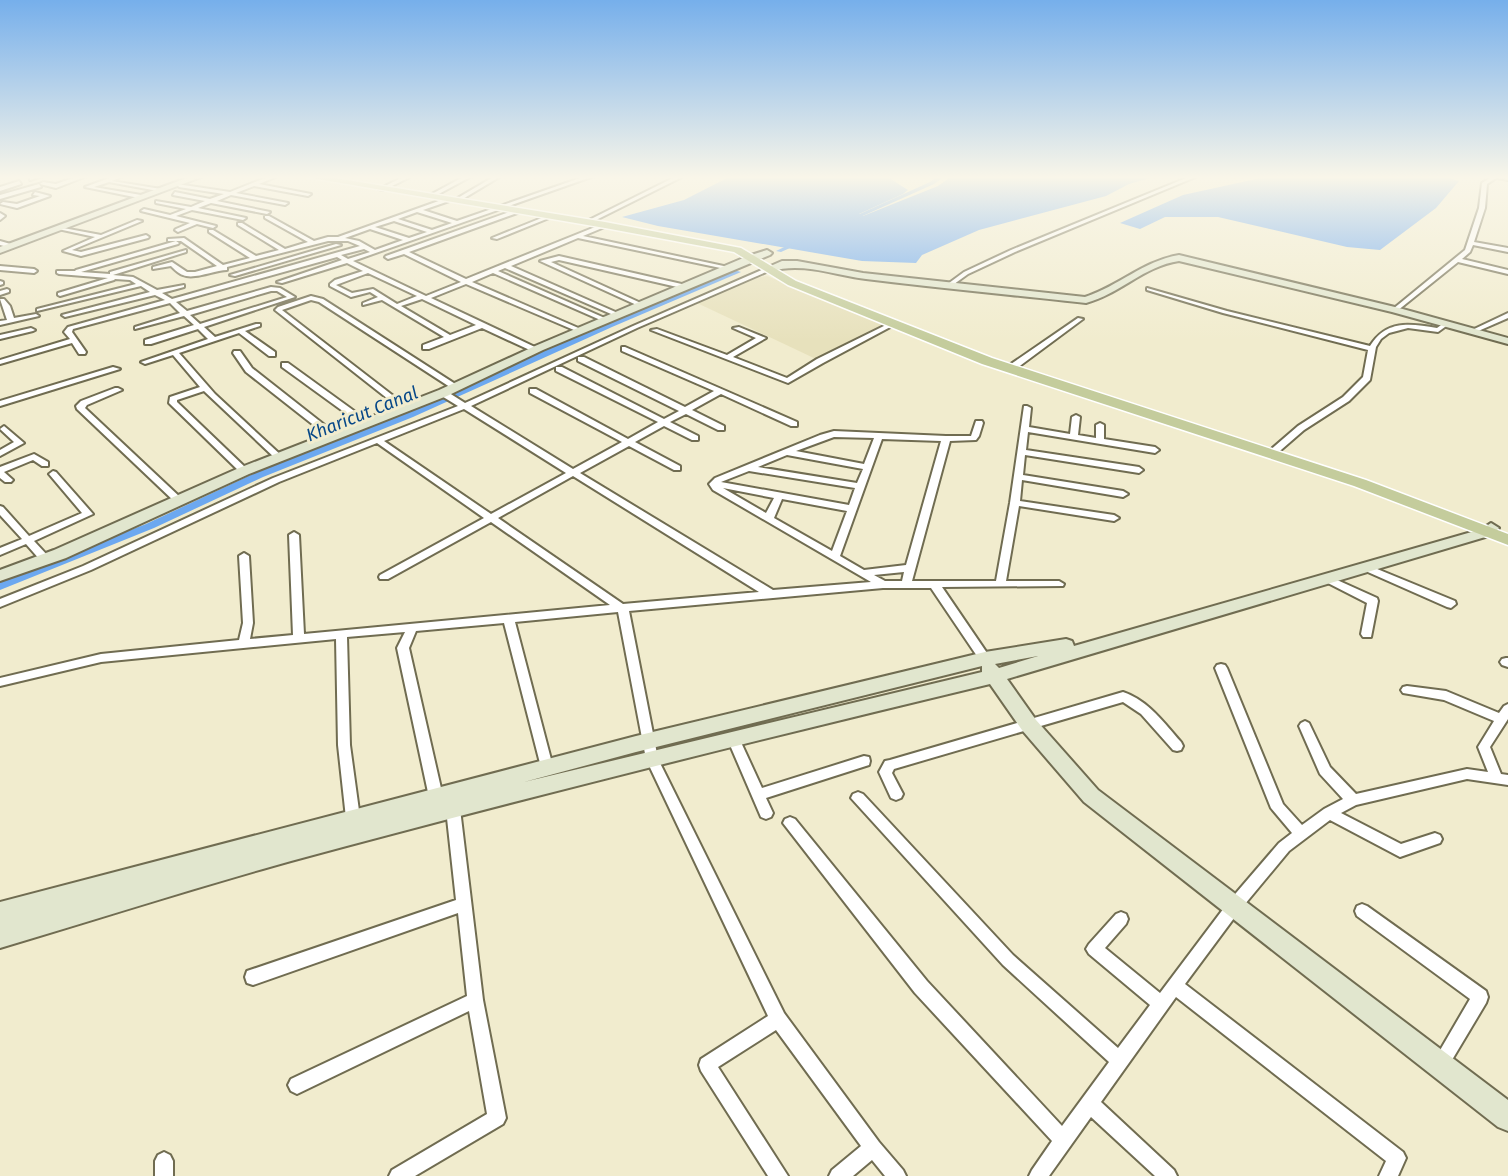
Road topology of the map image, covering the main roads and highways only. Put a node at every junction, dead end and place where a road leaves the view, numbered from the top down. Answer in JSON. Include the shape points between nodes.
{"nodes":[{"id":1,"x":638,"y":231,"type":"edge"},
{"id":2,"x":644,"y":231,"type":"edge"},
{"id":3,"x":776,"y":266,"type":"junction"},
{"id":4,"x":1271,"y":452,"type":"junction"},
{"id":5,"x":1482,"y":527,"type":"junction"},
{"id":6,"x":1508,"y":535,"type":"edge"},
{"id":7,"x":1508,"y":540,"type":"edge"}],
"edges":[{"from":1,"to":3,"type":"main road","via":[[737,250]]},
{"from":2,"to":3,"type":"main road","via":[[767,253]]},
{"from":3,"to":4,"type":"main road","via":[[820,292],[979,355]]},
{"from":3,"to":4,"type":"main road","via":[[792,283],[987,361]]},
{"from":4,"to":5,"type":"main road"},
{"from":5,"to":6,"type":"main road"},
{"from":5,"to":7,"type":"main road"}]}
